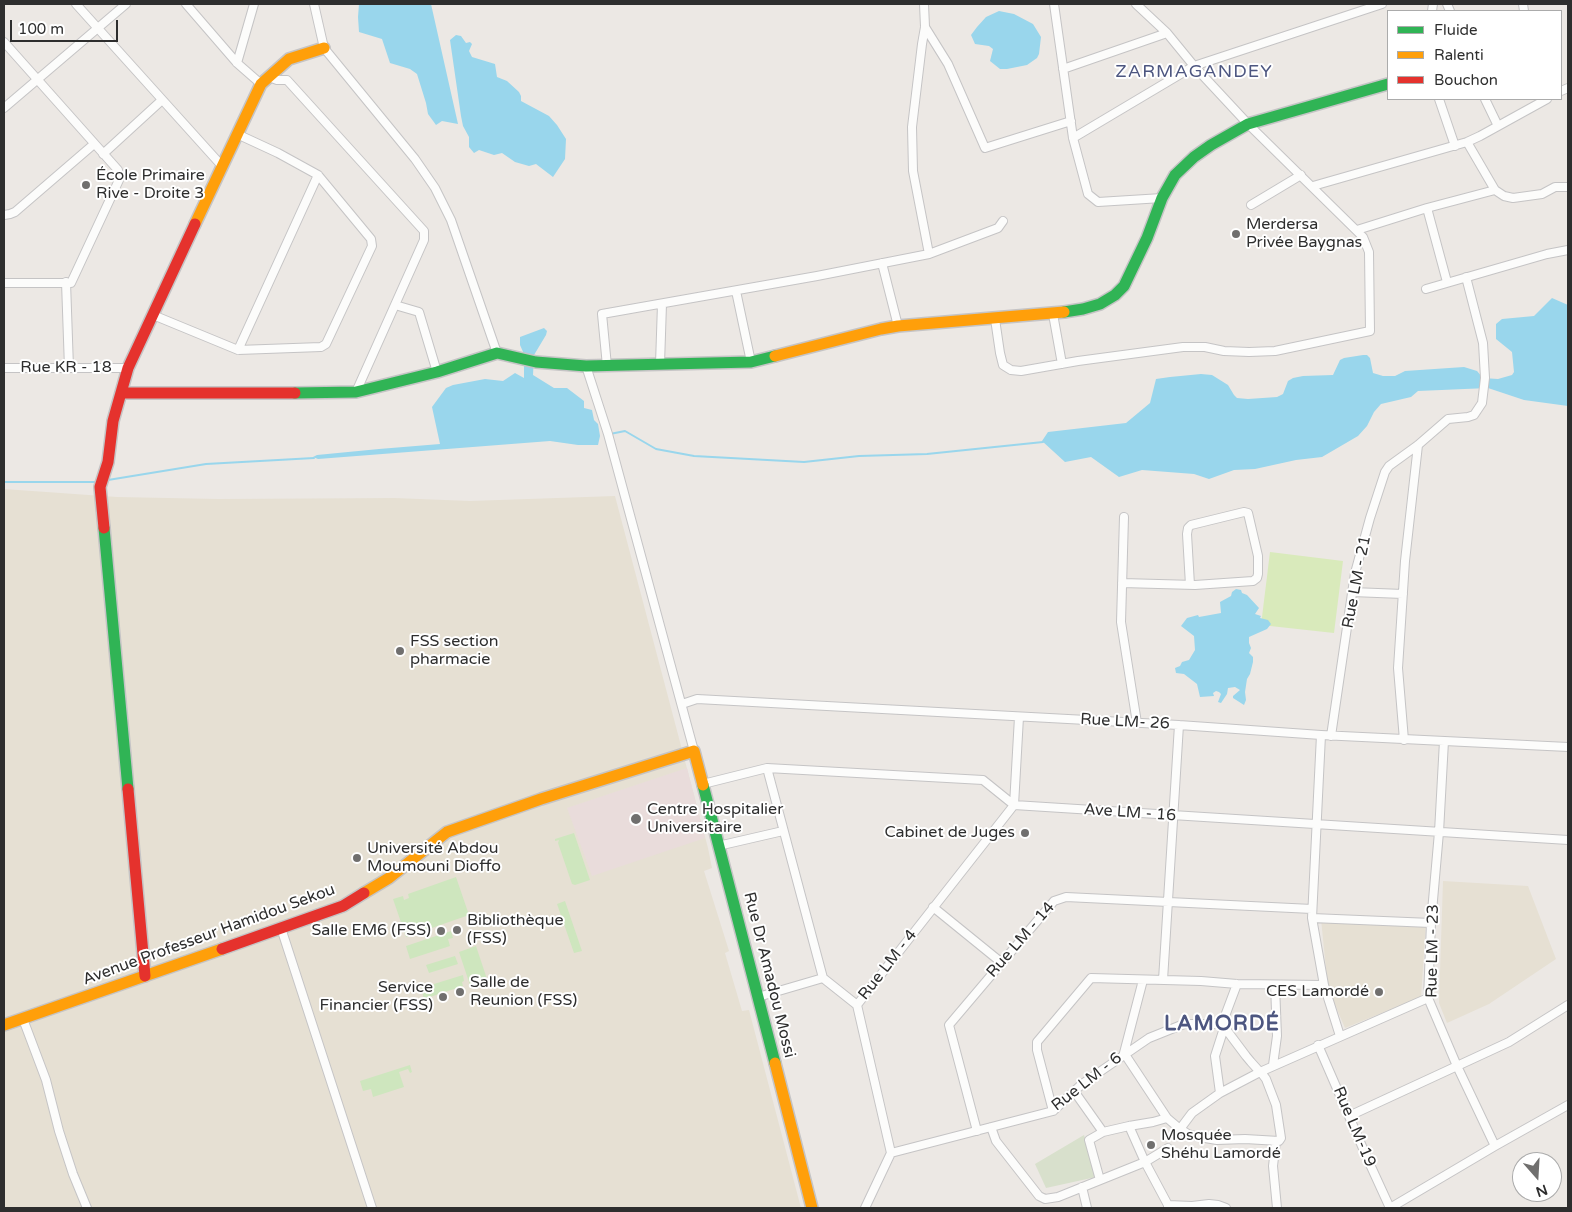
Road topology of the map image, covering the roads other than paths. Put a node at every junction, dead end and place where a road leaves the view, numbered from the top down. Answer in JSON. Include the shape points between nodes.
{"nodes":[{"id":1,"x":76,"y":4,"type":"edge"},
{"id":2,"x":126,"y":4,"type":"edge"},
{"id":3,"x":186,"y":4,"type":"edge"},
{"id":4,"x":254,"y":4,"type":"edge"},
{"id":5,"x":314,"y":4,"type":"edge"},
{"id":6,"x":924,"y":4,"type":"edge"},
{"id":7,"x":1054,"y":4,"type":"edge"},
{"id":8,"x":1136,"y":4,"type":"edge"},
{"id":9,"x":1382,"y":4,"type":"edge"},
{"id":10,"x":97,"y":27,"type":"junction"},
{"id":11,"x":925,"y":27,"type":"junction"},
{"id":12,"x":1167,"y":33,"type":"junction"},
{"id":13,"x":4,"y":42,"type":"edge"},
{"id":14,"x":324,"y":48,"type":"junction"},
{"id":15,"x":237,"y":63,"type":"junction"},
{"id":16,"x":1194,"y":66,"type":"junction"},
{"id":17,"x":1063,"y":70,"type":"junction"},
{"id":18,"x":37,"y":80,"type":"junction"},
{"id":19,"x":265,"y":80,"type":"junction"},
{"id":20,"x":1387,"y":84,"type":"edge"},
{"id":21,"x":162,"y":100,"type":"junction"},
{"id":22,"x":1439,"y":100,"type":"edge"},
{"id":23,"x":1485,"y":100,"type":"edge"},
{"id":24,"x":1545,"y":100,"type":"edge"},
{"id":25,"x":4,"y":108,"type":"edge"},
{"id":26,"x":1071,"y":121,"type":"junction"},
{"id":27,"x":1248,"y":124,"type":"junction"},
{"id":28,"x":1498,"y":126,"type":"junction"},
{"id":29,"x":237,"y":134,"type":"junction"},
{"id":30,"x":1073,"y":138,"type":"junction"},
{"id":31,"x":1467,"y":142,"type":"junction"},
{"id":32,"x":94,"y":144,"type":"junction"},
{"id":33,"x":1455,"y":146,"type":"junction"},
{"id":34,"x":103,"y":154,"type":"junction"},
{"id":35,"x":222,"y":166,"type":"junction"},
{"id":36,"x":318,"y":175,"type":"junction"},
{"id":37,"x":1301,"y":175,"type":"junction"},
{"id":38,"x":1313,"y":186,"type":"junction"},
{"id":39,"x":1568,"y":187,"type":"edge"},
{"id":40,"x":1495,"y":190,"type":"junction"},
{"id":41,"x":1162,"y":198,"type":"junction"},
{"id":42,"x":1251,"y":205,"type":"dead end"},
{"id":43,"x":1428,"y":208,"type":"junction"},
{"id":44,"x":4,"y":215,"type":"edge"},
{"id":45,"x":1002,"y":221,"type":"dead end"},
{"id":46,"x":1357,"y":230,"type":"junction"},
{"id":47,"x":1568,"y":250,"type":"edge"},
{"id":48,"x":929,"y":254,"type":"junction"},
{"id":49,"x":882,"y":263,"type":"junction"},
{"id":50,"x":1466,"y":277,"type":"junction"},
{"id":51,"x":66,"y":282,"type":"junction"},
{"id":52,"x":1447,"y":282,"type":"junction"},
{"id":53,"x":4,"y":283,"type":"edge"},
{"id":54,"x":1426,"y":289,"type":"dead end"},
{"id":55,"x":736,"y":291,"type":"junction"},
{"id":56,"x":662,"y":304,"type":"junction"},
{"id":57,"x":395,"y":305,"type":"junction"},
{"id":58,"x":1053,"y":314,"type":"junction"},
{"id":59,"x":153,"y":315,"type":"junction"},
{"id":60,"x":995,"y":318,"type":"junction"},
{"id":61,"x":898,"y":326,"type":"junction"},
{"id":62,"x":238,"y":350,"type":"junction"},
{"id":63,"x":497,"y":354,"type":"junction"},
{"id":64,"x":751,"y":362,"type":"junction"},
{"id":65,"x":660,"y":364,"type":"junction"},
{"id":66,"x":1062,"y":364,"type":"junction"},
{"id":67,"x":586,"y":366,"type":"junction"},
{"id":68,"x":607,"y":366,"type":"junction"},
{"id":69,"x":4,"y":368,"type":"edge"},
{"id":70,"x":69,"y":368,"type":"junction"},
{"id":71,"x":128,"y":368,"type":"junction"},
{"id":72,"x":437,"y":372,"type":"junction"},
{"id":73,"x":356,"y":392,"type":"junction"},
{"id":74,"x":122,"y":393,"type":"junction"},
{"id":75,"x":1418,"y":446,"type":"junction"},
{"id":76,"x":1124,"y":517,"type":"dead end"},
{"id":77,"x":1122,"y":583,"type":"junction"},
{"id":78,"x":1190,"y":585,"type":"junction"},
{"id":79,"x":1352,"y":592,"type":"junction"},
{"id":80,"x":1403,"y":594,"type":"junction"},
{"id":81,"x":682,"y":704,"type":"junction"},
{"id":82,"x":1019,"y":717,"type":"junction"},
{"id":83,"x":1137,"y":723,"type":"junction"},
{"id":84,"x":1179,"y":725,"type":"junction"},
{"id":85,"x":1321,"y":736,"type":"junction"},
{"id":86,"x":1331,"y":736,"type":"junction"},
{"id":87,"x":1404,"y":740,"type":"junction"},
{"id":88,"x":1444,"y":741,"type":"junction"},
{"id":89,"x":1568,"y":747,"type":"edge"},
{"id":90,"x":694,"y":751,"type":"junction"},
{"id":91,"x":767,"y":768,"type":"junction"},
{"id":92,"x":703,"y":784,"type":"junction"},
{"id":93,"x":1014,"y":805,"type":"junction"},
{"id":94,"x":1173,"y":815,"type":"junction"},
{"id":95,"x":1316,"y":824,"type":"junction"},
{"id":96,"x":783,"y":831,"type":"junction"},
{"id":97,"x":1439,"y":832,"type":"junction"},
{"id":98,"x":1568,"y":840,"type":"edge"},
{"id":99,"x":718,"y":846,"type":"junction"},
{"id":100,"x":1168,"y":902,"type":"junction"},
{"id":101,"x":933,"y":907,"type":"junction"},
{"id":102,"x":1312,"y":909,"type":"junction"},
{"id":103,"x":1312,"y":918,"type":"junction"},
{"id":104,"x":1431,"y":923,"type":"junction"},
{"id":105,"x":282,"y":928,"type":"junction"},
{"id":106,"x":1002,"y":963,"type":"junction"},
{"id":107,"x":144,"y":976,"type":"junction"},
{"id":108,"x":822,"y":978,"type":"junction"},
{"id":109,"x":1143,"y":980,"type":"junction"},
{"id":110,"x":1164,"y":980,"type":"junction"},
{"id":111,"x":1237,"y":984,"type":"junction"},
{"id":112,"x":1275,"y":985,"type":"junction"},
{"id":113,"x":1324,"y":985,"type":"junction"},
{"id":114,"x":758,"y":997,"type":"junction"},
{"id":115,"x":1428,"y":998,"type":"junction"},
{"id":116,"x":1568,"y":1005,"type":"edge"},
{"id":117,"x":857,"y":1006,"type":"junction"},
{"id":118,"x":23,"y":1019,"type":"junction"},
{"id":119,"x":4,"y":1024,"type":"edge"},
{"id":120,"x":1223,"y":1026,"type":"junction"},
{"id":121,"x":1340,"y":1036,"type":"junction"},
{"id":122,"x":1318,"y":1045,"type":"junction"},
{"id":123,"x":1124,"y":1053,"type":"junction"},
{"id":124,"x":1273,"y":1065,"type":"junction"},
{"id":125,"x":1457,"y":1066,"type":"junction"},
{"id":126,"x":1260,"y":1072,"type":"junction"},
{"id":127,"x":1074,"y":1091,"type":"junction"},
{"id":128,"x":1220,"y":1093,"type":"junction"},
{"id":129,"x":1568,"y":1105,"type":"edge"},
{"id":130,"x":1053,"y":1111,"type":"junction"},
{"id":131,"x":1349,"y":1116,"type":"junction"},
{"id":132,"x":1167,"y":1118,"type":"junction"},
{"id":133,"x":1130,"y":1126,"type":"junction"},
{"id":134,"x":991,"y":1127,"type":"junction"},
{"id":135,"x":1180,"y":1129,"type":"junction"},
{"id":136,"x":977,"y":1131,"type":"junction"},
{"id":137,"x":1102,"y":1132,"type":"junction"},
{"id":138,"x":1276,"y":1141,"type":"junction"},
{"id":139,"x":1495,"y":1146,"type":"junction"},
{"id":140,"x":1168,"y":1148,"type":"dead end"},
{"id":141,"x":891,"y":1153,"type":"junction"},
{"id":142,"x":1145,"y":1162,"type":"junction"},
{"id":143,"x":1100,"y":1180,"type":"junction"},
{"id":144,"x":1082,"y":1187,"type":"junction"},
{"id":145,"x":1168,"y":1207,"type":"edge"},
{"id":146,"x":87,"y":1208,"type":"edge"},
{"id":147,"x":372,"y":1208,"type":"edge"},
{"id":148,"x":812,"y":1208,"type":"edge"},
{"id":149,"x":864,"y":1208,"type":"edge"},
{"id":150,"x":1087,"y":1208,"type":"edge"},
{"id":151,"x":1226,"y":1208,"type":"edge"},
{"id":152,"x":1277,"y":1208,"type":"edge"},
{"id":153,"x":1390,"y":1208,"type":"edge"}],
"edges":[{"from":1,"to":10,"type":"street"},
{"from":2,"to":10,"type":"street"},
{"from":3,"to":15,"type":"street"},
{"from":4,"to":15,"type":"street"},
{"from":5,"to":14,"type":"street"},
{"from":6,"to":11,"type":"street"},
{"from":7,"to":17,"type":"street"},
{"from":8,"to":12,"type":"street"},
{"from":9,"to":16,"type":"street"},
{"from":10,"to":18,"type":"street"},
{"from":10,"to":21,"type":"street"},
{"from":11,"to":26,"type":"street","via":[[948,64],[985,148]]},
{"from":11,"to":48,"type":"street","via":[[912,127],[913,171]]},
{"from":12,"to":16,"type":"street"},
{"from":12,"to":17,"type":"street"},
{"from":13,"to":18,"type":"street"},
{"from":14,"to":19,"type":"street","via":[[289,59]]},
{"from":14,"to":63,"type":"street","via":[[435,188],[450,220]]},
{"from":15,"to":19,"type":"street"},
{"from":16,"to":27,"type":"street"},
{"from":16,"to":30,"type":"street"},
{"from":17,"to":26,"type":"street"},
{"from":18,"to":25,"type":"street"},
{"from":18,"to":32,"type":"street"},
{"from":19,"to":29,"type":"street"},
{"from":19,"to":57,"type":"street","via":[[286,80],[424,231],[424,240]]},
{"from":20,"to":27,"type":"street"},
{"from":21,"to":34,"type":"street"},
{"from":21,"to":35,"type":"street"},
{"from":22,"to":33,"type":"street"},
{"from":23,"to":28,"type":"street"},
{"from":24,"to":28,"type":"street"},
{"from":26,"to":30,"type":"street"},
{"from":27,"to":37,"type":"street"},
{"from":27,"to":41,"type":"street","via":[[1194,158],[1175,175]]},
{"from":28,"to":31,"type":"street"},
{"from":29,"to":35,"type":"street"},
{"from":29,"to":36,"type":"street"},
{"from":30,"to":41,"type":"street","via":[[1086,189],[1094,200]]},
{"from":31,"to":33,"type":"street"},
{"from":31,"to":40,"type":"street"},
{"from":32,"to":34,"type":"street"},
{"from":32,"to":44,"type":"street","via":[[15,212]]},
{"from":33,"to":38,"type":"street"},
{"from":34,"to":51,"type":"street","via":[[118,170],[119,180],[72,282]]},
{"from":35,"to":59,"type":"street"},
{"from":36,"to":62,"type":"street"},
{"from":36,"to":62,"type":"street","via":[[372,239],[372,246],[324,346]]},
{"from":37,"to":38,"type":"street"},
{"from":37,"to":42,"type":"street"},
{"from":38,"to":46,"type":"street"},
{"from":39,"to":40,"type":"street","via":[[1555,187],[1542,194],[1513,198]]},
{"from":40,"to":43,"type":"street"},
{"from":41,"to":58,"type":"street","via":[[1124,286],[1115,296],[1100,304]]},
{"from":43,"to":46,"type":"street"},
{"from":43,"to":52,"type":"street"},
{"from":45,"to":48,"type":"street","via":[[998,228]]},
{"from":46,"to":66,"type":"street","via":[[1369,252],[1370,332],[1275,351],[1183,347]]},
{"from":47,"to":50,"type":"street"},
{"from":48,"to":49,"type":"street"},
{"from":49,"to":55,"type":"street"},
{"from":49,"to":61,"type":"street"},
{"from":50,"to":52,"type":"street"},
{"from":50,"to":75,"type":"street","name":"Rue LM - 21","via":[[1481,330],[1485,378],[1482,404],[1474,415],[1448,419]]},
{"from":51,"to":53,"type":"street"},
{"from":51,"to":70,"type":"street"},
{"from":52,"to":54,"type":"street"},
{"from":55,"to":56,"type":"street"},
{"from":55,"to":64,"type":"street"},
{"from":56,"to":65,"type":"street"},
{"from":56,"to":68,"type":"street","via":[[602,314]]},
{"from":57,"to":72,"type":"street","via":[[419,312]]},
{"from":57,"to":73,"type":"street"},
{"from":58,"to":60,"type":"street"},
{"from":58,"to":66,"type":"street"},
{"from":59,"to":62,"type":"street"},
{"from":59,"to":71,"type":"street"},
{"from":60,"to":61,"type":"street"},
{"from":60,"to":66,"type":"street","via":[[1000,353],[1007,368],[1021,371]]},
{"from":61,"to":64,"type":"street"},
{"from":63,"to":67,"type":"street","via":[[536,362]]},
{"from":63,"to":72,"type":"street"},
{"from":64,"to":65,"type":"street"},
{"from":65,"to":68,"type":"street"},
{"from":67,"to":68,"type":"street"},
{"from":67,"to":81,"type":"street"},
{"from":69,"to":70,"type":"street","name":"Rue KR - 18"},
{"from":70,"to":71,"type":"street","name":"Rue KR - 18"},
{"from":71,"to":74,"type":"street"},
{"from":72,"to":73,"type":"street"},
{"from":73,"to":74,"type":"street"},
{"from":74,"to":107,"type":"street","via":[[100,486]]},
{"from":75,"to":79,"type":"street","name":"Rue LM - 21","via":[[1385,472],[1360,553]]},
{"from":75,"to":80,"type":"street"},
{"from":76,"to":77,"type":"street"},
{"from":77,"to":78,"type":"street"},
{"from":77,"to":83,"type":"street","via":[[1121,632]]},
{"from":78,"to":78,"type":"street","via":[[1257,578],[1258,556],[1247,512],[1188,528]]},
{"from":79,"to":80,"type":"street"},
{"from":79,"to":86,"type":"street","name":"Rue LM - 21"},
{"from":80,"to":87,"type":"street","via":[[1398,668]]},
{"from":81,"to":82,"type":"street","name":"Rue LM- 26","via":[[697,699]]},
{"from":81,"to":90,"type":"street"},
{"from":82,"to":83,"type":"street","name":"Rue LM- 26"},
{"from":82,"to":93,"type":"street"},
{"from":83,"to":84,"type":"street","name":"Rue LM- 26"},
{"from":84,"to":85,"type":"street","name":"Rue LM- 26"},
{"from":84,"to":94,"type":"street"},
{"from":85,"to":86,"type":"street","name":"Rue LM- 26"},
{"from":85,"to":95,"type":"street"},
{"from":86,"to":87,"type":"street","name":"Rue LM- 26"},
{"from":87,"to":88,"type":"street","name":"Rue LM- 26"},
{"from":88,"to":89,"type":"street","name":"Rue LM- 26"},
{"from":88,"to":97,"type":"street","name":"Rue LM - 23"},
{"from":90,"to":92,"type":"street","name":"Rue Dr Amadou Mossi"},
{"from":90,"to":105,"type":"street","name":"Avenue Professeur Hamidou Sekou","via":[[447,832],[397,872],[343,906]]},
{"from":91,"to":92,"type":"street"},
{"from":91,"to":93,"type":"street","via":[[983,780]]},
{"from":91,"to":96,"type":"street"},
{"from":92,"to":99,"type":"street","name":"Rue Dr Amadou Mossi"},
{"from":93,"to":94,"type":"street","name":"Ave LM - 16"},
{"from":93,"to":101,"type":"street","name":"Rue LM - 4"},
{"from":94,"to":95,"type":"street","name":"Ave LM - 16"},
{"from":94,"to":100,"type":"street"},
{"from":95,"to":97,"type":"street","name":"Ave LM - 16"},
{"from":95,"to":102,"type":"street"},
{"from":96,"to":99,"type":"street"},
{"from":96,"to":108,"type":"street"},
{"from":97,"to":98,"type":"street","name":"Ave LM - 16"},
{"from":97,"to":104,"type":"street","name":"Rue LM - 23"},
{"from":99,"to":114,"type":"street","name":"Rue Dr Amadou Mossi"},
{"from":100,"to":102,"type":"street","name":"Rue LM - 14"},
{"from":100,"to":106,"type":"street","name":"Rue LM - 14","via":[[1057,899]]},
{"from":100,"to":110,"type":"street"},
{"from":101,"to":106,"type":"street"},
{"from":101,"to":117,"type":"street","name":"Rue LM - 4"},
{"from":102,"to":103,"type":"street"},
{"from":103,"to":104,"type":"street"},
{"from":103,"to":113,"type":"street"},
{"from":104,"to":115,"type":"street","name":"Rue LM - 23"},
{"from":105,"to":107,"type":"street","name":"Avenue Professeur Hamidou Sekou"},
{"from":105,"to":147,"type":"street"},
{"from":106,"to":136,"type":"street","name":"Rue LM - 14","via":[[949,1025]]},
{"from":107,"to":118,"type":"street","name":"Avenue Professeur Hamidou Sekou"},
{"from":108,"to":114,"type":"street"},
{"from":108,"to":117,"type":"street"},
{"from":109,"to":110,"type":"street"},
{"from":109,"to":123,"type":"street"},
{"from":109,"to":130,"type":"street","via":[[1091,978],[1037,1042]]},
{"from":110,"to":111,"type":"street"},
{"from":111,"to":112,"type":"street"},
{"from":111,"to":120,"type":"street"},
{"from":112,"to":113,"type":"street"},
{"from":112,"to":124,"type":"street","via":[[1277,1036]]},
{"from":113,"to":121,"type":"street"},
{"from":114,"to":148,"type":"street","name":"Rue Dr Amadou Mossi"},
{"from":115,"to":121,"type":"street"},
{"from":115,"to":125,"type":"street","name":"Rue LM - 23"},
{"from":116,"to":125,"type":"street","via":[[1509,1042]]},
{"from":117,"to":141,"type":"street","name":"Rue LM - 4"},
{"from":118,"to":119,"type":"street","name":"Avenue Professeur Hamidou Sekou"},
{"from":118,"to":146,"type":"street"},
{"from":120,"to":123,"type":"street","name":"Rue LM - 6","via":[[1184,1024],[1149,1038]]},
{"from":120,"to":126,"type":"street"},
{"from":120,"to":128,"type":"street","via":[[1214,1056]]},
{"from":121,"to":122,"type":"street"},
{"from":122,"to":124,"type":"street"},
{"from":122,"to":131,"type":"street","name":"Rue LM-19"},
{"from":123,"to":127,"type":"street","name":"Rue LM - 6"},
{"from":123,"to":132,"type":"street"},
{"from":124,"to":126,"type":"street"},
{"from":125,"to":131,"type":"street"},
{"from":125,"to":139,"type":"street","name":"Rue LM - 23"},
{"from":126,"to":128,"type":"street"},
{"from":126,"to":138,"type":"street","via":[[1276,1106],[1281,1138]]},
{"from":127,"to":130,"type":"street","name":"Rue LM - 6"},
{"from":127,"to":137,"type":"street"},
{"from":128,"to":135,"type":"street","via":[[1192,1113]]},
{"from":129,"to":139,"type":"street"},
{"from":130,"to":134,"type":"street","name":"Rue LM - 6"},
{"from":131,"to":153,"type":"street","name":"Rue LM-19"},
{"from":132,"to":133,"type":"street"},
{"from":132,"to":135,"type":"street"},
{"from":133,"to":137,"type":"street"},
{"from":133,"to":142,"type":"street"},
{"from":134,"to":136,"type":"street","name":"Rue LM - 6"},
{"from":134,"to":144,"type":"street","via":[[996,1141],[1042,1199],[1058,1197]]},
{"from":135,"to":138,"type":"street","via":[[1188,1134],[1217,1140]]},
{"from":136,"to":141,"type":"street","name":"Rue LM - 6"},
{"from":137,"to":143,"type":"street","via":[[1089,1140]]},
{"from":138,"to":152,"type":"street","via":[[1273,1166]]},
{"from":139,"to":153,"type":"street"},
{"from":140,"to":142,"type":"street"},
{"from":141,"to":149,"type":"street"},
{"from":142,"to":143,"type":"street"},
{"from":142,"to":145,"type":"street"},
{"from":143,"to":144,"type":"street"},
{"from":144,"to":150,"type":"street"},
{"from":145,"to":151,"type":"street","via":[[1218,1204]]}]}
